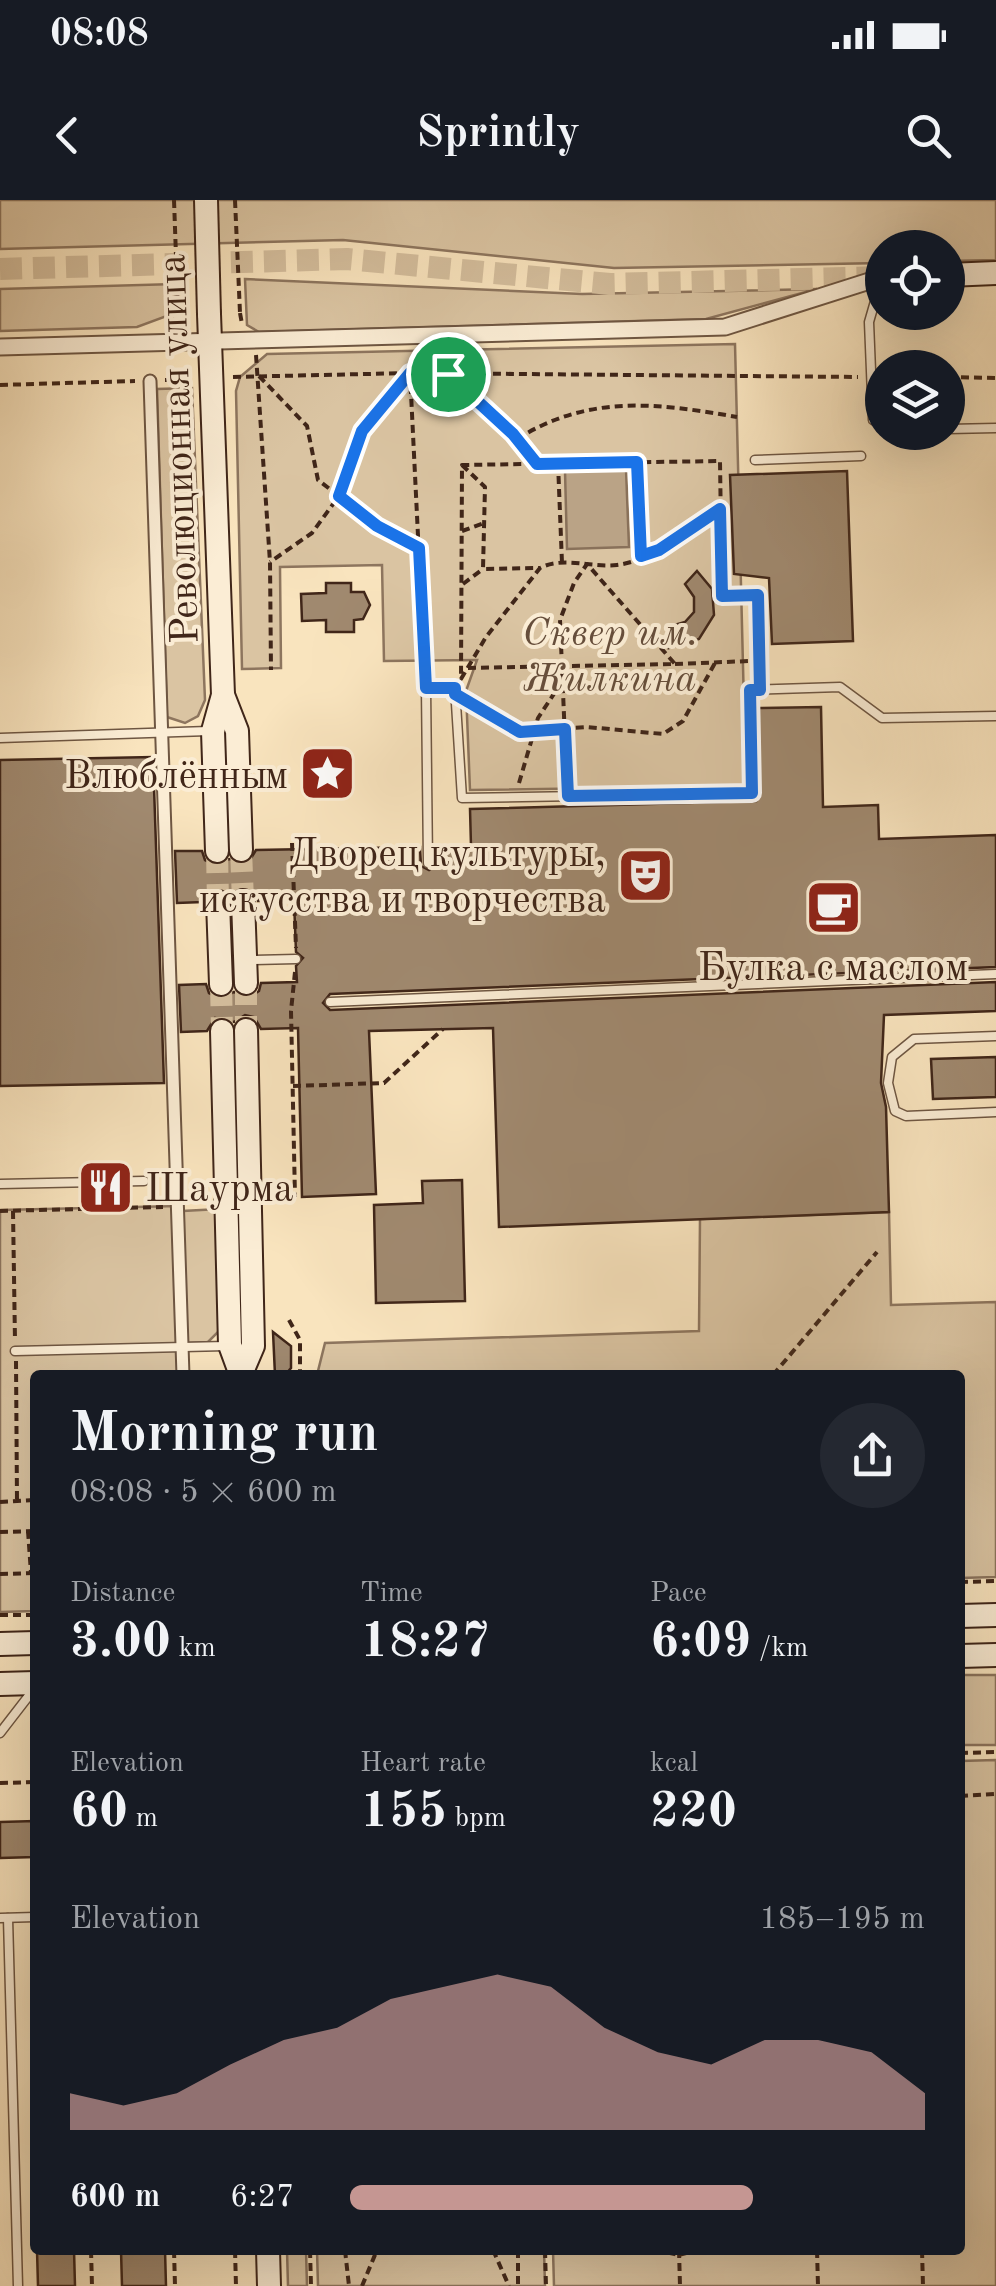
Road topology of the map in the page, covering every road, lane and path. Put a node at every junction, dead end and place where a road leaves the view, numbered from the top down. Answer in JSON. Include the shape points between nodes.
{"nodes":[{"id":1,"x":174,"y":200,"type":"edge"},
{"id":2,"x":206,"y":200,"type":"edge"},
{"id":3,"x":236,"y":200,"type":"edge"},
{"id":4,"x":996,"y":273,"type":"edge"},
{"id":5,"x":965,"y":274,"type":"edge"},
{"id":6,"x":865,"y":282,"type":"edge"},
{"id":7,"x":240,"y":313,"type":"dead end"},
{"id":8,"x":164,"y":326,"type":"dead end"},
{"id":9,"x":210,"y":343,"type":"junction"},
{"id":10,"x":0,"y":348,"type":"edge"},
{"id":11,"x":256,"y":355,"type":"dead end"},
{"id":12,"x":410,"y":373,"type":"junction"},
{"id":13,"x":448,"y":374,"type":"junction"},
{"id":14,"x":258,"y":376,"type":"junction"},
{"id":15,"x":865,"y":376,"type":"edge"},
{"id":16,"x":233,"y":377,"type":"dead end"},
{"id":17,"x":965,"y":378,"type":"edge"},
{"id":18,"x":996,"y":378,"type":"edge"},
{"id":19,"x":150,"y":380,"type":"junction"},
{"id":20,"x":193,"y":380,"type":"dead end"},
{"id":21,"x":0,"y":384,"type":"edge"},
{"id":22,"x":737,"y":417,"type":"dead end"},
{"id":23,"x":996,"y":428,"type":"edge"},
{"id":24,"x":965,"y":429,"type":"edge"},
{"id":25,"x":517,"y":439,"type":"junction"},
{"id":26,"x":861,"y":456,"type":"dead end"},
{"id":27,"x":755,"y":460,"type":"dead end"},
{"id":28,"x":637,"y":462,"type":"junction"},
{"id":29,"x":537,"y":464,"type":"junction"},
{"id":30,"x":558,"y":464,"type":"junction"},
{"id":31,"x":462,"y":465,"type":"junction"},
{"id":32,"x":339,"y":496,"type":"junction"},
{"id":33,"x":720,"y":509,"type":"junction"},
{"id":34,"x":484,"y":522,"type":"junction"},
{"id":35,"x":462,"y":532,"type":"junction"},
{"id":36,"x":419,"y":548,"type":"junction"},
{"id":37,"x":641,"y":556,"type":"junction"},
{"id":38,"x":270,"y":562,"type":"junction"},
{"id":39,"x":562,"y":563,"type":"junction"},
{"id":40,"x":588,"y":564,"type":"junction"},
{"id":41,"x":540,"y":568,"type":"junction"},
{"id":42,"x":483,"y":569,"type":"junction"},
{"id":43,"x":462,"y":585,"type":"junction"},
{"id":44,"x":758,"y":595,"type":"joint"},
{"id":45,"x":759,"y":661,"type":"junction"},
{"id":46,"x":714,"y":662,"type":"junction"},
{"id":47,"x":562,"y":664,"type":"junction"},
{"id":48,"x":675,"y":664,"type":"junction"},
{"id":49,"x":468,"y":668,"type":"junction"},
{"id":50,"x":272,"y":670,"type":"dead end"},
{"id":51,"x":563,"y":680,"type":"junction"},
{"id":52,"x":426,"y":688,"type":"junction"},
{"id":53,"x":760,"y":690,"type":"junction"},
{"id":54,"x":455,"y":694,"type":"junction"},
{"id":55,"x":223,"y":695,"type":"junction"},
{"id":56,"x":996,"y":716,"type":"edge"},
{"id":57,"x":565,"y":729,"type":"junction"},
{"id":58,"x":213,"y":731,"type":"junction"},
{"id":59,"x":162,"y":733,"type":"junction"},
{"id":60,"x":534,"y":733,"type":"junction"},
{"id":61,"x":0,"y":738,"type":"edge"},
{"id":62,"x":568,"y":796,"type":"junction"},
{"id":63,"x":515,"y":798,"type":"junction"},
{"id":64,"x":292,"y":843,"type":"dead end"},
{"id":65,"x":241,"y":850,"type":"tunnel mouth"},
{"id":66,"x":217,"y":851,"type":"tunnel mouth"},
{"id":67,"x":428,"y":862,"type":"dead end"},
{"id":68,"x":218,"y":902,"type":"tunnel mouth"},
{"id":69,"x":243,"y":902,"type":"tunnel mouth"},
{"id":70,"x":296,"y":960,"type":"junction"},
{"id":71,"x":245,"y":972,"type":"joint"},
{"id":72,"x":996,"y":974,"type":"edge"},
{"id":73,"x":221,"y":984,"type":"tunnel mouth"},
{"id":74,"x":330,"y":1002,"type":"dead end"},
{"id":75,"x":443,"y":1028,"type":"dead end"},
{"id":76,"x":246,"y":1030,"type":"tunnel mouth"},
{"id":77,"x":222,"y":1031,"type":"tunnel mouth"},
{"id":78,"x":996,"y":1036,"type":"edge"},
{"id":79,"x":293,"y":1086,"type":"junction"},
{"id":80,"x":996,"y":1112,"type":"edge"},
{"id":81,"x":144,"y":1181,"type":"dead end"},
{"id":82,"x":0,"y":1184,"type":"edge"},
{"id":83,"x":295,"y":1197,"type":"dead end"},
{"id":84,"x":178,"y":1206,"type":"junction"},
{"id":85,"x":0,"y":1211,"type":"edge"},
{"id":86,"x":878,"y":1252,"type":"dead end"},
{"id":87,"x":289,"y":1320,"type":"dead end"},
{"id":88,"x":230,"y":1346,"type":"junction"},
{"id":89,"x":182,"y":1347,"type":"junction"},
{"id":90,"x":16,"y":1350,"type":"dead end"},
{"id":91,"x":183,"y":1370,"type":"edge"},
{"id":92,"x":239,"y":1370,"type":"edge"},
{"id":93,"x":243,"y":1370,"type":"edge"},
{"id":94,"x":300,"y":1370,"type":"edge"},
{"id":95,"x":776,"y":1370,"type":"edge"},
{"id":96,"x":30,"y":1500,"type":"edge"},
{"id":97,"x":0,"y":1502,"type":"edge"},
{"id":98,"x":28,"y":1531,"type":"joint"},
{"id":99,"x":0,"y":1532,"type":"edge"},
{"id":100,"x":30,"y":1548,"type":"edge"},
{"id":101,"x":30,"y":1573,"type":"edge"},
{"id":102,"x":0,"y":1574,"type":"edge"},
{"id":103,"x":996,"y":1581,"type":"edge"},
{"id":104,"x":965,"y":1582,"type":"edge"},
{"id":105,"x":0,"y":1615,"type":"edge"},
{"id":106,"x":30,"y":1615,"type":"edge"},
{"id":107,"x":965,"y":1616,"type":"edge"},
{"id":108,"x":996,"y":1616,"type":"edge"},
{"id":109,"x":30,"y":1643,"type":"edge"},
{"id":110,"x":0,"y":1644,"type":"edge"},
{"id":111,"x":996,"y":1655,"type":"edge"},
{"id":112,"x":965,"y":1656,"type":"edge"},
{"id":113,"x":0,"y":1684,"type":"edge"},
{"id":114,"x":30,"y":1685,"type":"edge"},
{"id":115,"x":30,"y":1692,"type":"edge"},
{"id":116,"x":0,"y":1732,"type":"edge"},
{"id":117,"x":996,"y":1752,"type":"edge"},
{"id":118,"x":965,"y":1753,"type":"edge"},
{"id":119,"x":30,"y":1782,"type":"edge"},
{"id":120,"x":0,"y":1783,"type":"edge"},
{"id":121,"x":996,"y":1794,"type":"edge"},
{"id":122,"x":965,"y":1796,"type":"edge"},
{"id":123,"x":30,"y":1917,"type":"edge"},
{"id":124,"x":4,"y":1918,"type":"edge"},
{"id":125,"x":15,"y":2193,"type":"junction"},
{"id":126,"x":2,"y":2194,"type":"edge"},
{"id":127,"x":91,"y":2255,"type":"edge"},
{"id":128,"x":174,"y":2255,"type":"edge"},
{"id":129,"x":235,"y":2255,"type":"edge"},
{"id":130,"x":268,"y":2255,"type":"edge"},
{"id":131,"x":310,"y":2255,"type":"edge"},
{"id":132,"x":346,"y":2255,"type":"edge"},
{"id":133,"x":374,"y":2255,"type":"edge"},
{"id":134,"x":495,"y":2255,"type":"edge"},
{"id":135,"x":518,"y":2255,"type":"edge"},
{"id":136,"x":545,"y":2255,"type":"edge"},
{"id":137,"x":679,"y":2255,"type":"edge"},
{"id":138,"x":817,"y":2255,"type":"edge"},
{"id":139,"x":922,"y":2255,"type":"edge"},
{"id":140,"x":18,"y":2286,"type":"edge"},
{"id":141,"x":92,"y":2286,"type":"edge"},
{"id":142,"x":175,"y":2286,"type":"edge"},
{"id":143,"x":236,"y":2286,"type":"edge"},
{"id":144,"x":269,"y":2286,"type":"edge"},
{"id":145,"x":310,"y":2286,"type":"edge"},
{"id":146,"x":349,"y":2286,"type":"edge"},
{"id":147,"x":362,"y":2286,"type":"edge"},
{"id":148,"x":509,"y":2286,"type":"edge"},
{"id":149,"x":518,"y":2286,"type":"edge"},
{"id":150,"x":546,"y":2286,"type":"edge"},
{"id":151,"x":680,"y":2286,"type":"edge"},
{"id":152,"x":818,"y":2286,"type":"edge"},
{"id":153,"x":923,"y":2286,"type":"edge"}],
"edges":[{"from":1,"to":8,"type":"path","bridge":true,"via":[[178,312]]},
{"from":2,"to":9,"type":"main road","name":"Революционная улица","bridge":true},
{"from":3,"to":7,"type":"path","bridge":true},
{"from":4,"to":5,"type":"main road"},
{"from":6,"to":9,"type":"street","via":[[725,327]]},
{"from":9,"to":10,"type":"street"},
{"from":9,"to":55,"type":"main road","name":"Революционная улица"},
{"from":11,"to":14,"type":"path"},
{"from":12,"to":13,"type":"path"},
{"from":12,"to":14,"type":"path"},
{"from":12,"to":32,"type":"path","via":[[362,431]]},
{"from":12,"to":36,"type":"path"},
{"from":13,"to":15,"type":"path"},
{"from":13,"to":25,"type":"path"},
{"from":14,"to":16,"type":"path"},
{"from":14,"to":32,"type":"path","via":[[308,426],[318,480]]},
{"from":14,"to":38,"type":"path"},
{"from":17,"to":18,"type":"path"},
{"from":19,"to":20,"type":"path"},
{"from":19,"to":21,"type":"path"},
{"from":19,"to":59,"type":"street"},
{"from":22,"to":25,"type":"path","via":[[677,407],[589,407]]},
{"from":23,"to":24,"type":"lane"},
{"from":25,"to":29,"type":"path"},
{"from":26,"to":27,"type":"lane"},
{"from":28,"to":30,"type":"path"},
{"from":28,"to":33,"type":"path","via":[[720,461]]},
{"from":28,"to":37,"type":"path"},
{"from":29,"to":30,"type":"path"},
{"from":29,"to":31,"type":"path"},
{"from":30,"to":39,"type":"path"},
{"from":31,"to":34,"type":"path","via":[[485,487]]},
{"from":31,"to":35,"type":"path"},
{"from":32,"to":36,"type":"path"},
{"from":32,"to":38,"type":"path","via":[[312,533]]},
{"from":33,"to":37,"type":"path"},
{"from":33,"to":44,"type":"path","via":[[722,596]]},
{"from":34,"to":35,"type":"path"},
{"from":34,"to":42,"type":"path"},
{"from":35,"to":43,"type":"path"},
{"from":36,"to":52,"type":"path"},
{"from":37,"to":40,"type":"path","via":[[618,565]]},
{"from":38,"to":50,"type":"path"},
{"from":39,"to":40,"type":"path"},
{"from":39,"to":41,"type":"path"},
{"from":40,"to":47,"type":"path","via":[[562,610]]},
{"from":40,"to":48,"type":"path"},
{"from":41,"to":42,"type":"path"},
{"from":41,"to":49,"type":"path"},
{"from":42,"to":43,"type":"path"},
{"from":43,"to":49,"type":"path","via":[[461,679]]},
{"from":44,"to":45,"type":"lane"},
{"from":45,"to":46,"type":"path"},
{"from":45,"to":53,"type":"lane"},
{"from":46,"to":48,"type":"path"},
{"from":46,"to":57,"type":"path","via":[[683,721],[664,734]]},
{"from":47,"to":48,"type":"path"},
{"from":47,"to":49,"type":"path"},
{"from":47,"to":51,"type":"path"},
{"from":51,"to":57,"type":"path"},
{"from":51,"to":60,"type":"path"},
{"from":52,"to":54,"type":"lane","via":[[455,688]]},
{"from":52,"to":67,"type":"lane"},
{"from":53,"to":56,"type":"lane","via":[[840,687],[882,718]]},
{"from":53,"to":62,"type":"lane","via":[[750,690],[752,793]]},
{"from":54,"to":60,"type":"path","via":[[503,724]]},
{"from":54,"to":63,"type":"lane","via":[[462,798]]},
{"from":55,"to":58,"type":"main road","name":"Революционная улица"},
{"from":55,"to":65,"type":"main road","name":"Революционная улица","via":[[237,731]]},
{"from":57,"to":60,"type":"path"},
{"from":57,"to":62,"type":"path"},
{"from":58,"to":59,"type":"lane"},
{"from":58,"to":66,"type":"main road","name":"Революционная улица"},
{"from":59,"to":61,"type":"lane"},
{"from":59,"to":84,"type":"street"},
{"from":60,"to":63,"type":"path"},
{"from":62,"to":63,"type":"lane"},
{"from":64,"to":70,"type":"path"},
{"from":68,"to":73,"type":"main road"},
{"from":69,"to":71,"type":"main road"},
{"from":70,"to":71,"type":"lane"},
{"from":70,"to":79,"type":"path"},
{"from":72,"to":74,"type":"lane"},
{"from":75,"to":79,"type":"path","via":[[384,1083]]},
{"from":76,"to":93,"type":"main road","via":[[252,1346]]},
{"from":77,"to":88,"type":"main road"},
{"from":78,"to":80,"type":"lane","via":[[914,1039],[892,1057],[888,1083],[895,1111],[906,1116]]},
{"from":79,"to":83,"type":"path"},
{"from":81,"to":82,"type":"lane"},
{"from":84,"to":85,"type":"path"},
{"from":84,"to":89,"type":"street"},
{"from":86,"to":95,"type":"path"},
{"from":87,"to":94,"type":"path","via":[[300,1340]]},
{"from":88,"to":89,"type":"lane"},
{"from":88,"to":92,"type":"main road"},
{"from":89,"to":90,"type":"lane"},
{"from":89,"to":91,"type":"street"},
{"from":96,"to":97,"type":"path"},
{"from":98,"to":99,"type":"path"},
{"from":98,"to":100,"type":"path"},
{"from":101,"to":102,"type":"path"},
{"from":103,"to":104,"type":"path"},
{"from":105,"to":106,"type":"path"},
{"from":107,"to":108,"type":"main road"},
{"from":109,"to":110,"type":"main road"},
{"from":111,"to":112,"type":"main road"},
{"from":113,"to":114,"type":"main road"},
{"from":115,"to":116,"type":"lane"},
{"from":117,"to":118,"type":"path"},
{"from":119,"to":120,"type":"path"},
{"from":121,"to":122,"type":"path"},
{"from":123,"to":124,"type":"lane"},
{"from":124,"to":125,"type":"lane"},
{"from":125,"to":126,"type":"lane"},
{"from":125,"to":140,"type":"lane"},
{"from":127,"to":141,"type":"path"},
{"from":128,"to":142,"type":"path"},
{"from":129,"to":143,"type":"path"},
{"from":130,"to":144,"type":"main road"},
{"from":131,"to":145,"type":"path"},
{"from":132,"to":146,"type":"path"},
{"from":133,"to":147,"type":"path"},
{"from":134,"to":148,"type":"path"},
{"from":135,"to":149,"type":"path"},
{"from":136,"to":150,"type":"path"},
{"from":137,"to":151,"type":"path"},
{"from":138,"to":152,"type":"path"},
{"from":139,"to":153,"type":"path"}]}
